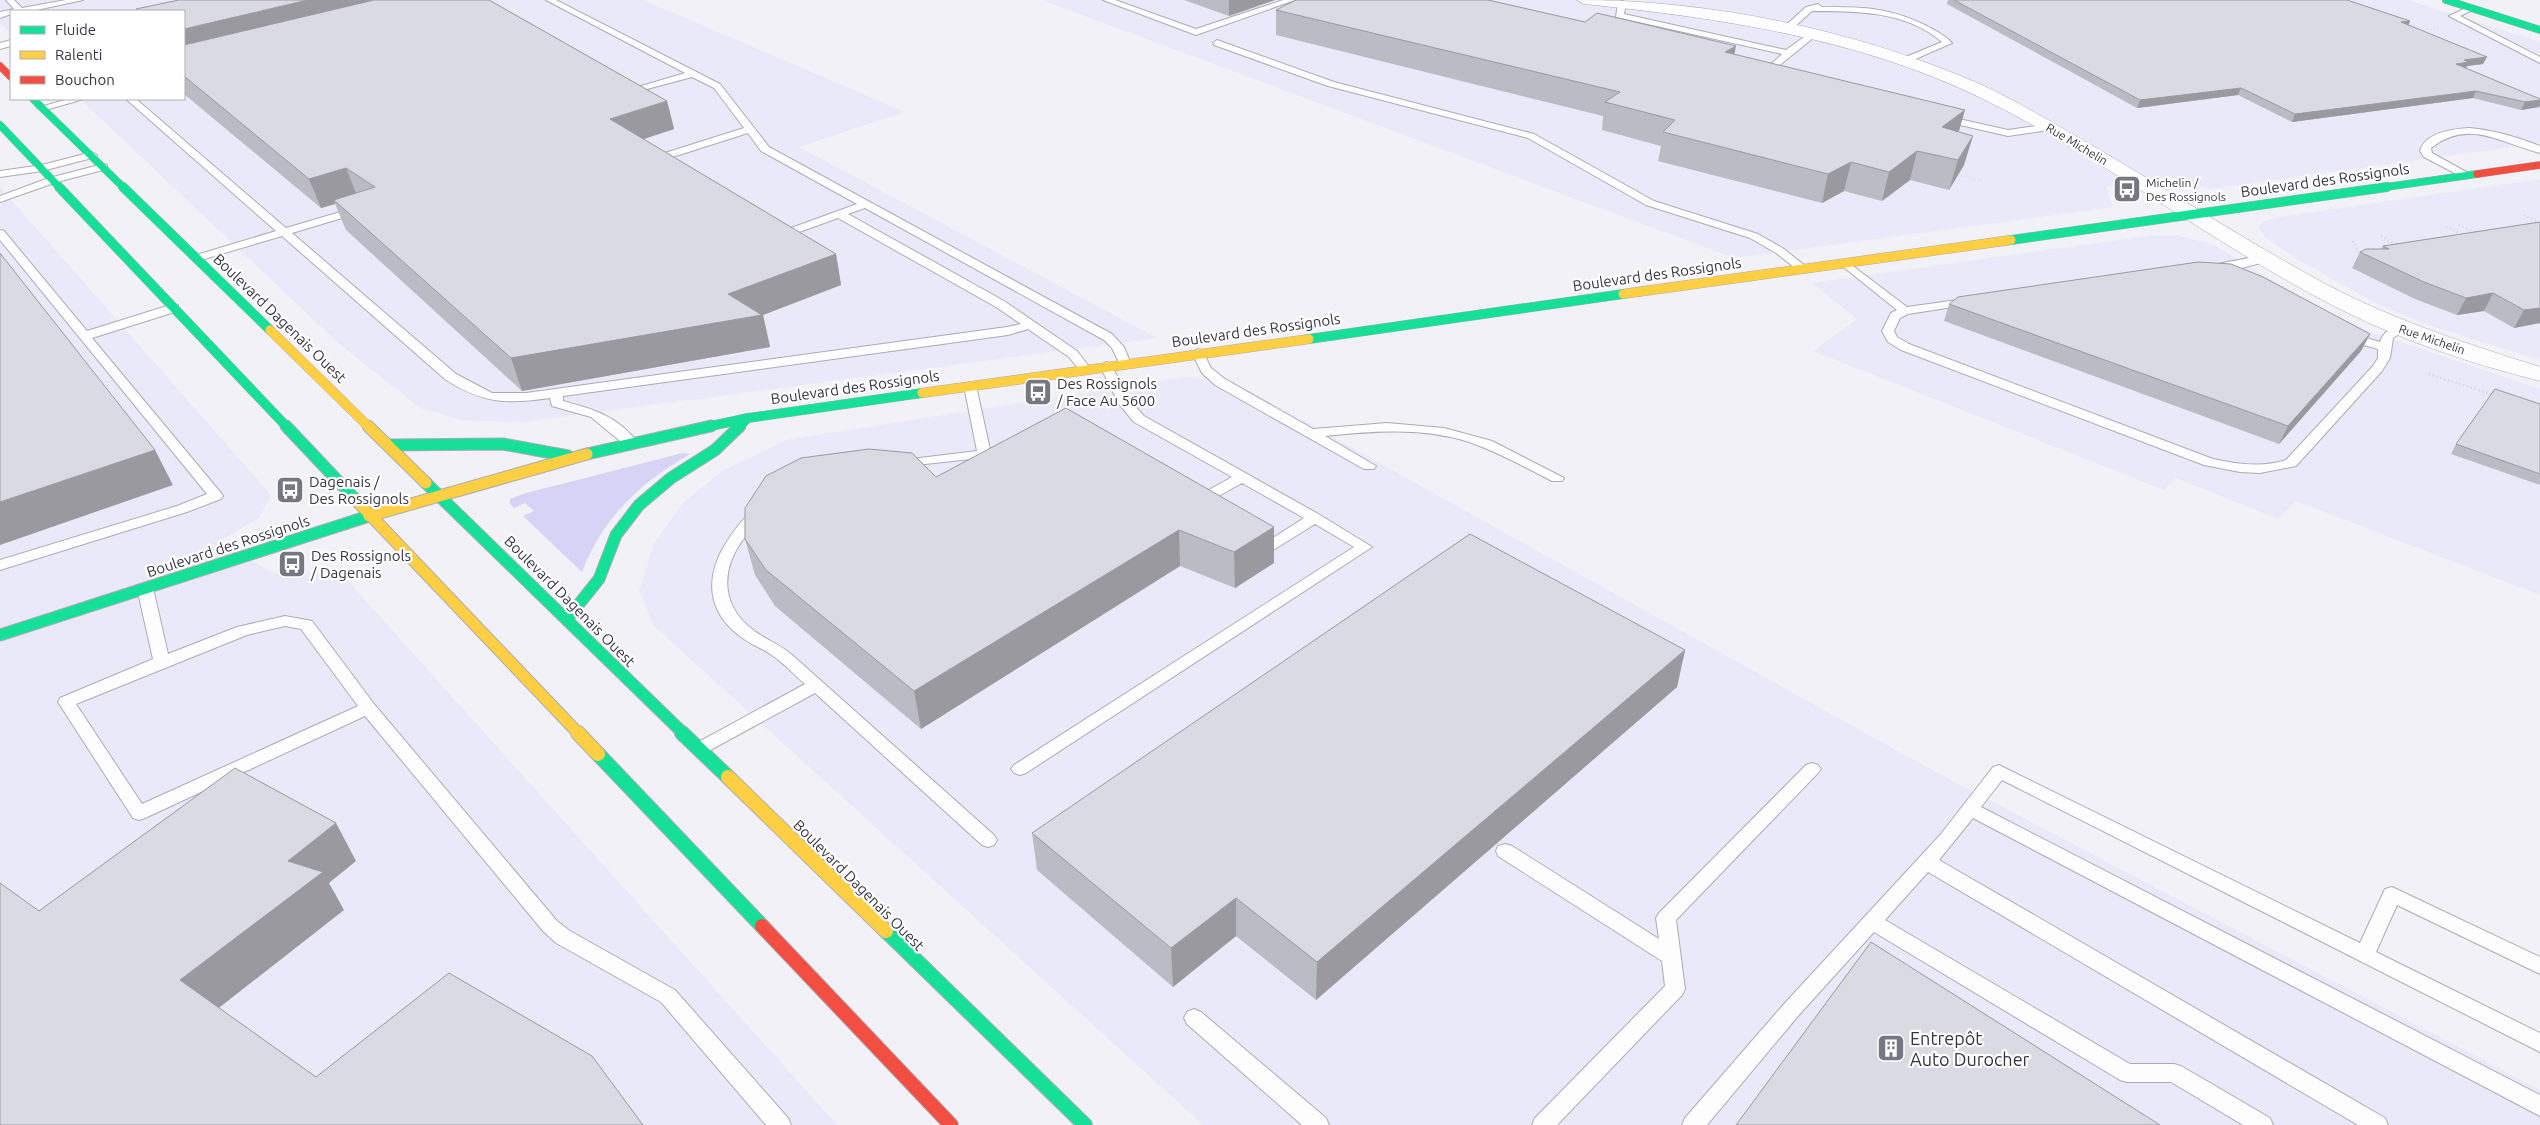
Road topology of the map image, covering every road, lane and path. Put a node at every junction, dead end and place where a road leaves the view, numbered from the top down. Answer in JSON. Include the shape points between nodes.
{"nodes":[{"id":1,"x":10,"y":0,"type":"edge"},
{"id":2,"x":79,"y":0,"type":"edge"},
{"id":3,"x":550,"y":0,"type":"edge"},
{"id":4,"x":1107,"y":0,"type":"edge"},
{"id":5,"x":1291,"y":0,"type":"edge"},
{"id":6,"x":1584,"y":0,"type":"edge"},
{"id":7,"x":1824,"y":0,"type":"edge"},
{"id":8,"x":2446,"y":0,"type":"edge"},
{"id":9,"x":1810,"y":6,"type":"edge"},
{"id":10,"x":2473,"y":8,"type":"junction"},
{"id":11,"x":18,"y":10,"type":"edge"},
{"id":12,"x":24,"y":10,"type":"edge"},
{"id":13,"x":1617,"y":13,"type":"junction"},
{"id":14,"x":2397,"y":19,"type":"edge"},
{"id":15,"x":1788,"y":28,"type":"junction"},
{"id":16,"x":2441,"y":28,"type":"dead end"},
{"id":17,"x":2425,"y":30,"type":"junction"},
{"id":18,"x":2540,"y":30,"type":"edge"},
{"id":19,"x":2415,"y":31,"type":"edge"},
{"id":20,"x":1814,"y":34,"type":"junction"},
{"id":21,"x":1217,"y":43,"type":"dead end"},
{"id":22,"x":1788,"y":53,"type":"junction"},
{"id":23,"x":2540,"y":60,"type":"edge"},
{"id":24,"x":1904,"y":61,"type":"junction"},
{"id":25,"x":0,"y":66,"type":"edge"},
{"id":26,"x":1752,"y":66,"type":"edge"},
{"id":27,"x":694,"y":74,"type":"junction"},
{"id":28,"x":10,"y":76,"type":"edge"},
{"id":29,"x":622,"y":94,"type":"edge"},
{"id":30,"x":34,"y":100,"type":"edge"},
{"id":31,"x":75,"y":100,"type":"edge"},
{"id":32,"x":132,"y":100,"type":"edge"},
{"id":33,"x":42,"y":108,"type":"junction"},
{"id":34,"x":1933,"y":116,"type":"edge"},
{"id":35,"x":0,"y":125,"type":"edge"},
{"id":36,"x":2049,"y":127,"type":"junction"},
{"id":37,"x":749,"y":129,"type":"junction"},
{"id":38,"x":2540,"y":150,"type":"edge"},
{"id":39,"x":92,"y":155,"type":"junction"},
{"id":40,"x":653,"y":160,"type":"edge"},
{"id":41,"x":2540,"y":165,"type":"edge"},
{"id":42,"x":103,"y":166,"type":"junction"},
{"id":43,"x":42,"y":168,"type":"junction"},
{"id":44,"x":0,"y":174,"type":"edge"},
{"id":45,"x":1958,"y":176,"type":"edge"},
{"id":46,"x":2466,"y":176,"type":"junction"},
{"id":47,"x":53,"y":180,"type":"junction"},
{"id":48,"x":1983,"y":181,"type":"dead end"},
{"id":49,"x":0,"y":199,"type":"edge"},
{"id":50,"x":866,"y":204,"type":"junction"},
{"id":51,"x":364,"y":208,"type":"edge"},
{"id":52,"x":839,"y":214,"type":"junction"},
{"id":53,"x":2194,"y":214,"type":"junction"},
{"id":54,"x":2524,"y":215,"type":"dead end"},
{"id":55,"x":2540,"y":224,"type":"edge"},
{"id":56,"x":2459,"y":225,"type":"dead end"},
{"id":57,"x":2446,"y":227,"type":"dead end"},
{"id":58,"x":284,"y":232,"type":"junction"},
{"id":59,"x":0,"y":233,"type":"edge"},
{"id":60,"x":784,"y":234,"type":"edge"},
{"id":61,"x":2480,"y":235,"type":"edge"},
{"id":62,"x":2382,"y":236,"type":"dead end"},
{"id":63,"x":2467,"y":237,"type":"edge"},
{"id":64,"x":2353,"y":241,"type":"dead end"},
{"id":65,"x":2401,"y":247,"type":"edge"},
{"id":66,"x":197,"y":258,"type":"junction"},
{"id":67,"x":2266,"y":258,"type":"junction"},
{"id":68,"x":1844,"y":262,"type":"junction"},
{"id":69,"x":2368,"y":262,"type":"edge"},
{"id":70,"x":2223,"y":267,"type":"junction"},
{"id":71,"x":2200,"y":268,"type":"edge"},
{"id":72,"x":1802,"y":269,"type":"junction"},
{"id":73,"x":2240,"y":277,"type":"edge"},
{"id":74,"x":1980,"y":300,"type":"edge"},
{"id":75,"x":174,"y":308,"type":"junction"},
{"id":76,"x":1905,"y":311,"type":"junction"},
{"id":77,"x":1029,"y":325,"type":"junction"},
{"id":78,"x":2401,"y":329,"type":"junction"},
{"id":79,"x":2338,"y":332,"type":"edge"},
{"id":80,"x":85,"y":336,"type":"junction"},
{"id":81,"x":2384,"y":347,"type":"junction"},
{"id":82,"x":1198,"y":353,"type":"junction"},
{"id":83,"x":1125,"y":364,"type":"junction"},
{"id":84,"x":1106,"y":366,"type":"junction"},
{"id":85,"x":1085,"y":369,"type":"junction"},
{"id":86,"x":2429,"y":374,"type":"dead end"},
{"id":87,"x":2540,"y":374,"type":"edge"},
{"id":88,"x":970,"y":386,"type":"junction"},
{"id":89,"x":556,"y":393,"type":"junction"},
{"id":90,"x":2500,"y":396,"type":"edge"},
{"id":91,"x":748,"y":418,"type":"junction"},
{"id":92,"x":1311,"y":433,"type":"junction"},
{"id":93,"x":631,"y":443,"type":"junction"},
{"id":94,"x":390,"y":445,"type":"junction"},
{"id":95,"x":574,"y":457,"type":"junction"},
{"id":96,"x":889,"y":466,"type":"edge"},
{"id":97,"x":1369,"y":466,"type":"dead end"},
{"id":98,"x":1242,"y":477,"type":"junction"},
{"id":99,"x":1557,"y":478,"type":"dead end"},
{"id":100,"x":441,"y":495,"type":"junction"},
{"id":101,"x":769,"y":505,"type":"edge"},
{"id":102,"x":1193,"y":505,"type":"edge"},
{"id":103,"x":371,"y":516,"type":"junction"},
{"id":104,"x":1315,"y":518,"type":"junction"},
{"id":105,"x":1265,"y":549,"type":"edge"},
{"id":106,"x":0,"y":565,"type":"edge"},
{"id":107,"x":145,"y":588,"type":"junction"},
{"id":108,"x":567,"y":619,"type":"junction"},
{"id":109,"x":0,"y":635,"type":"edge"},
{"id":110,"x":162,"y":662,"type":"junction"},
{"id":111,"x":816,"y":685,"type":"junction"},
{"id":112,"x":368,"y":708,"type":"junction"},
{"id":113,"x":699,"y":749,"type":"junction"},
{"id":114,"x":1020,"y":769,"type":"dead end"},
{"id":115,"x":1812,"y":769,"type":"dead end"},
{"id":116,"x":1970,"y":809,"type":"junction"},
{"id":117,"x":988,"y":840,"type":"dead end"},
{"id":118,"x":1506,"y":851,"type":"dead end"},
{"id":119,"x":1926,"y":862,"type":"junction"},
{"id":120,"x":1872,"y":922,"type":"junction"},
{"id":121,"x":2365,"y":955,"type":"junction"},
{"id":122,"x":1671,"y":957,"type":"junction"},
{"id":123,"x":2540,"y":966,"type":"edge"},
{"id":124,"x":1194,"y":1018,"type":"dead end"},
{"id":125,"x":2540,"y":1043,"type":"edge"},
{"id":126,"x":2540,"y":1106,"type":"edge"},
{"id":127,"x":780,"y":1125,"type":"edge"},
{"id":128,"x":951,"y":1125,"type":"edge"},
{"id":129,"x":1086,"y":1125,"type":"edge"},
{"id":130,"x":1318,"y":1125,"type":"edge"},
{"id":131,"x":1543,"y":1125,"type":"edge"},
{"id":132,"x":1693,"y":1125,"type":"edge"},
{"id":133,"x":2262,"y":1125,"type":"edge"},
{"id":134,"x":2377,"y":1125,"type":"edge"}],
"edges":[{"from":1,"to":11,"type":"lane"},
{"from":2,"to":12,"type":"lane"},
{"from":3,"to":27,"type":"lane"},
{"from":4,"to":5,"type":"lane","via":[[1196,32]]},
{"from":6,"to":13,"type":"street","name":"Rue Michelin"},
{"from":7,"to":9,"type":"lane","via":[[1819,6]]},
{"from":8,"to":10,"type":"main road"},
{"from":9,"to":15,"type":"lane"},
{"from":9,"to":24,"type":"lane","via":[[1863,9],[1900,16],[1948,43]]},
{"from":10,"to":18,"type":"main road"},
{"from":10,"to":23,"type":"lane","via":[[2453,16]]},
{"from":13,"to":15,"type":"street","name":"Rue Michelin","via":[[1698,12]]},
{"from":13,"to":22,"type":"lane"},
{"from":14,"to":17,"type":"path"},
{"from":15,"to":20,"type":"street","name":"Rue Michelin"},
{"from":16,"to":17,"type":"path"},
{"from":17,"to":19,"type":"path"},
{"from":20,"to":22,"type":"lane"},
{"from":20,"to":24,"type":"street","name":"Rue Michelin"},
{"from":21,"to":72,"type":"lane","via":[[1331,84],[1531,136],[1650,204],[1754,236]]},
{"from":22,"to":26,"type":"lane","via":[[1773,74]]},
{"from":24,"to":36,"type":"street","name":"Rue Michelin","via":[[1982,92]]},
{"from":25,"to":28,"type":"main road"},
{"from":27,"to":29,"type":"lane"},
{"from":27,"to":37,"type":"lane","via":[[717,86]]},
{"from":30,"to":33,"type":"main road","name":"Boulevard Dagenais Ouest"},
{"from":31,"to":33,"type":"lane"},
{"from":32,"to":58,"type":"lane"},
{"from":33,"to":39,"type":"main road","name":"Boulevard Dagenais Ouest"},
{"from":34,"to":36,"type":"lane","via":[[2008,133]]},
{"from":35,"to":43,"type":"main road"},
{"from":36,"to":53,"type":"street","name":"Rue Michelin"},
{"from":37,"to":40,"type":"lane"},
{"from":37,"to":50,"type":"lane","via":[[766,149]]},
{"from":38,"to":46,"type":"lane","via":[[2512,140],[2469,132],[2446,134],[2426,147],[2428,155]]},
{"from":39,"to":42,"type":"main road","name":"Boulevard Dagenais Ouest"},
{"from":39,"to":43,"type":"lane"},
{"from":41,"to":46,"type":"main road","name":"Boulevard des Rossignols"},
{"from":42,"to":47,"type":"lane"},
{"from":42,"to":66,"type":"main road","name":"Boulevard Dagenais Ouest"},
{"from":43,"to":44,"type":"lane"},
{"from":43,"to":47,"type":"main road"},
{"from":45,"to":48,"type":"path"},
{"from":46,"to":53,"type":"main road","name":"Boulevard des Rossignols"},
{"from":47,"to":49,"type":"lane"},
{"from":47,"to":75,"type":"main road"},
{"from":50,"to":52,"type":"lane"},
{"from":50,"to":83,"type":"lane","via":[[1108,337],[1118,347]]},
{"from":51,"to":58,"type":"lane"},
{"from":52,"to":60,"type":"lane"},
{"from":52,"to":77,"type":"lane","via":[[1000,304]]},
{"from":53,"to":67,"type":"street","name":"Rue Michelin"},
{"from":53,"to":68,"type":"main road","name":"Boulevard des Rossignols"},
{"from":54,"to":55,"type":"path"},
{"from":56,"to":61,"type":"path"},
{"from":57,"to":63,"type":"path"},
{"from":58,"to":66,"type":"lane"},
{"from":58,"to":89,"type":"lane","via":[[467,388],[489,398],[503,399]]},
{"from":59,"to":80,"type":"lane"},
{"from":62,"to":65,"type":"path"},
{"from":64,"to":69,"type":"path","via":[[2361,258]]},
{"from":66,"to":94,"type":"main road","name":"Boulevard Dagenais Ouest"},
{"from":67,"to":70,"type":"lane"},
{"from":67,"to":78,"type":"street","name":"Rue Michelin","via":[[2334,298]]},
{"from":68,"to":72,"type":"main road","name":"Boulevard des Rossignols"},
{"from":68,"to":76,"type":"lane"},
{"from":70,"to":71,"type":"lane"},
{"from":70,"to":73,"type":"lane"},
{"from":72,"to":82,"type":"main road","name":"Boulevard des Rossignols"},
{"from":74,"to":76,"type":"lane"},
{"from":75,"to":80,"type":"lane"},
{"from":75,"to":103,"type":"main road"},
{"from":76,"to":81,"type":"lane","via":[[1895,316],[1888,331],[1892,339],[1905,347],[2209,462],[2248,469],[2282,467],[2290,463],[2378,368],[2384,358]]},
{"from":77,"to":85,"type":"lane","via":[[1073,354]]},
{"from":77,"to":89,"type":"lane","via":[[1008,331]]},
{"from":78,"to":81,"type":"lane","via":[[2388,336]]},
{"from":78,"to":87,"type":"street","name":"Rue Michelin"},
{"from":79,"to":81,"type":"lane"},
{"from":80,"to":106,"type":"lane","via":[[216,496]]},
{"from":82,"to":83,"type":"main road","name":"Boulevard des Rossignols"},
{"from":82,"to":92,"type":"lane","via":[[1206,370],[1220,382]]},
{"from":83,"to":84,"type":"main road","name":"Boulevard des Rossignols"},
{"from":84,"to":85,"type":"main road","name":"Boulevard des Rossignols"},
{"from":84,"to":98,"type":"lane","via":[[1126,404],[1139,419]]},
{"from":85,"to":88,"type":"main road","name":"Boulevard des Rossignols"},
{"from":86,"to":90,"type":"path"},
{"from":88,"to":91,"type":"main road","name":"Boulevard des Rossignols"},
{"from":88,"to":96,"type":"lane","via":[[984,454]]},
{"from":89,"to":93,"type":"lane","via":[[557,403],[596,414]]},
{"from":91,"to":93,"type":"main road","name":"Boulevard des Rossignols"},
{"from":91,"to":108,"type":"main road","via":[[715,450],[658,487],[634,510],[616,535],[599,579]]},
{"from":92,"to":97,"type":"lane"},
{"from":92,"to":99,"type":"lane","via":[[1374,428],[1445,432],[1490,446]]},
{"from":93,"to":95,"type":"main road","name":"Boulevard des Rossignols"},
{"from":94,"to":95,"type":"main road","via":[[503,444]]},
{"from":94,"to":100,"type":"main road","name":"Boulevard Dagenais Ouest"},
{"from":95,"to":100,"type":"main road","name":"Boulevard des Rossignols"},
{"from":98,"to":102,"type":"lane"},
{"from":98,"to":104,"type":"lane"},
{"from":100,"to":103,"type":"main road","name":"Boulevard des Rossignols"},
{"from":100,"to":108,"type":"main road","name":"Boulevard Dagenais Ouest"},
{"from":101,"to":111,"type":"lane","via":[[745,528],[730,550],[718,580],[718,592],[722,605],[745,632],[780,653]]},
{"from":103,"to":107,"type":"main road","name":"Boulevard des Rossignols"},
{"from":103,"to":128,"type":"main road"},
{"from":104,"to":105,"type":"lane"},
{"from":104,"to":114,"type":"lane","via":[[1366,547]]},
{"from":107,"to":109,"type":"main road","name":"Boulevard des Rossignols"},
{"from":107,"to":110,"type":"lane"},
{"from":108,"to":113,"type":"main road","name":"Boulevard Dagenais Ouest"},
{"from":110,"to":112,"type":"lane","via":[[265,624],[297,622],[306,625]]},
{"from":110,"to":112,"type":"lane","via":[[66,702],[138,813]]},
{"from":111,"to":113,"type":"lane"},
{"from":111,"to":117,"type":"lane"},
{"from":112,"to":127,"type":"lane","via":[[550,926],[668,996]]},
{"from":113,"to":129,"type":"main road","name":"Boulevard Dagenais Ouest"},
{"from":115,"to":122,"type":"lane","via":[[1666,918]]},
{"from":116,"to":119,"type":"lane"},
{"from":116,"to":121,"type":"lane","via":[[1999,771]]},
{"from":116,"to":126,"type":"lane"},
{"from":118,"to":122,"type":"lane"},
{"from":119,"to":120,"type":"lane"},
{"from":119,"to":134,"type":"lane"},
{"from":120,"to":132,"type":"lane","via":[[1791,1010]]},
{"from":120,"to":133,"type":"lane","via":[[2127,1073],[2174,1073]]},
{"from":121,"to":123,"type":"lane","via":[[2392,894]]},
{"from":121,"to":125,"type":"lane"},
{"from":122,"to":131,"type":"lane","via":[[1675,989]]},
{"from":124,"to":130,"type":"lane"}]}
